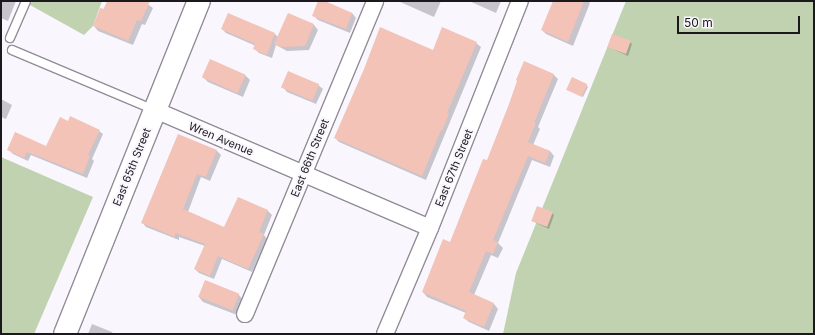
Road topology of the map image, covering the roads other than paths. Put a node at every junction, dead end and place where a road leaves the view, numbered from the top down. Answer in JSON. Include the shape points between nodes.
{"nodes":[{"id":1,"x":26,"y":1,"type":"edge"},
{"id":2,"x":199,"y":1,"type":"edge"},
{"id":3,"x":375,"y":1,"type":"edge"},
{"id":4,"x":520,"y":1,"type":"edge"},
{"id":5,"x":10,"y":38,"type":"dead end"},
{"id":6,"x":12,"y":50,"type":"dead end"},
{"id":7,"x":155,"y":110,"type":"junction"},
{"id":8,"x":304,"y":175,"type":"junction"},
{"id":9,"x":430,"y":228,"type":"junction"},
{"id":10,"x":245,"y":314,"type":"dead end"},
{"id":11,"x":65,"y":334,"type":"edge"},
{"id":12,"x":385,"y":334,"type":"edge"}],
"edges":[{"from":1,"to":5,"type":"lane"},
{"from":2,"to":7,"type":"street","name":"East 65th Street"},
{"from":3,"to":8,"type":"street","name":"East 66th Street"},
{"from":4,"to":9,"type":"street","name":"East 67th Street"},
{"from":6,"to":7,"type":"lane","name":"Wren Avenue"},
{"from":7,"to":8,"type":"street","name":"Wren Avenue"},
{"from":7,"to":11,"type":"street","name":"East 65th Street"},
{"from":8,"to":9,"type":"street","name":"Wren Avenue"},
{"from":8,"to":10,"type":"street","name":"East 66th Street"},
{"from":9,"to":12,"type":"street","name":"East 67th Street"}]}
